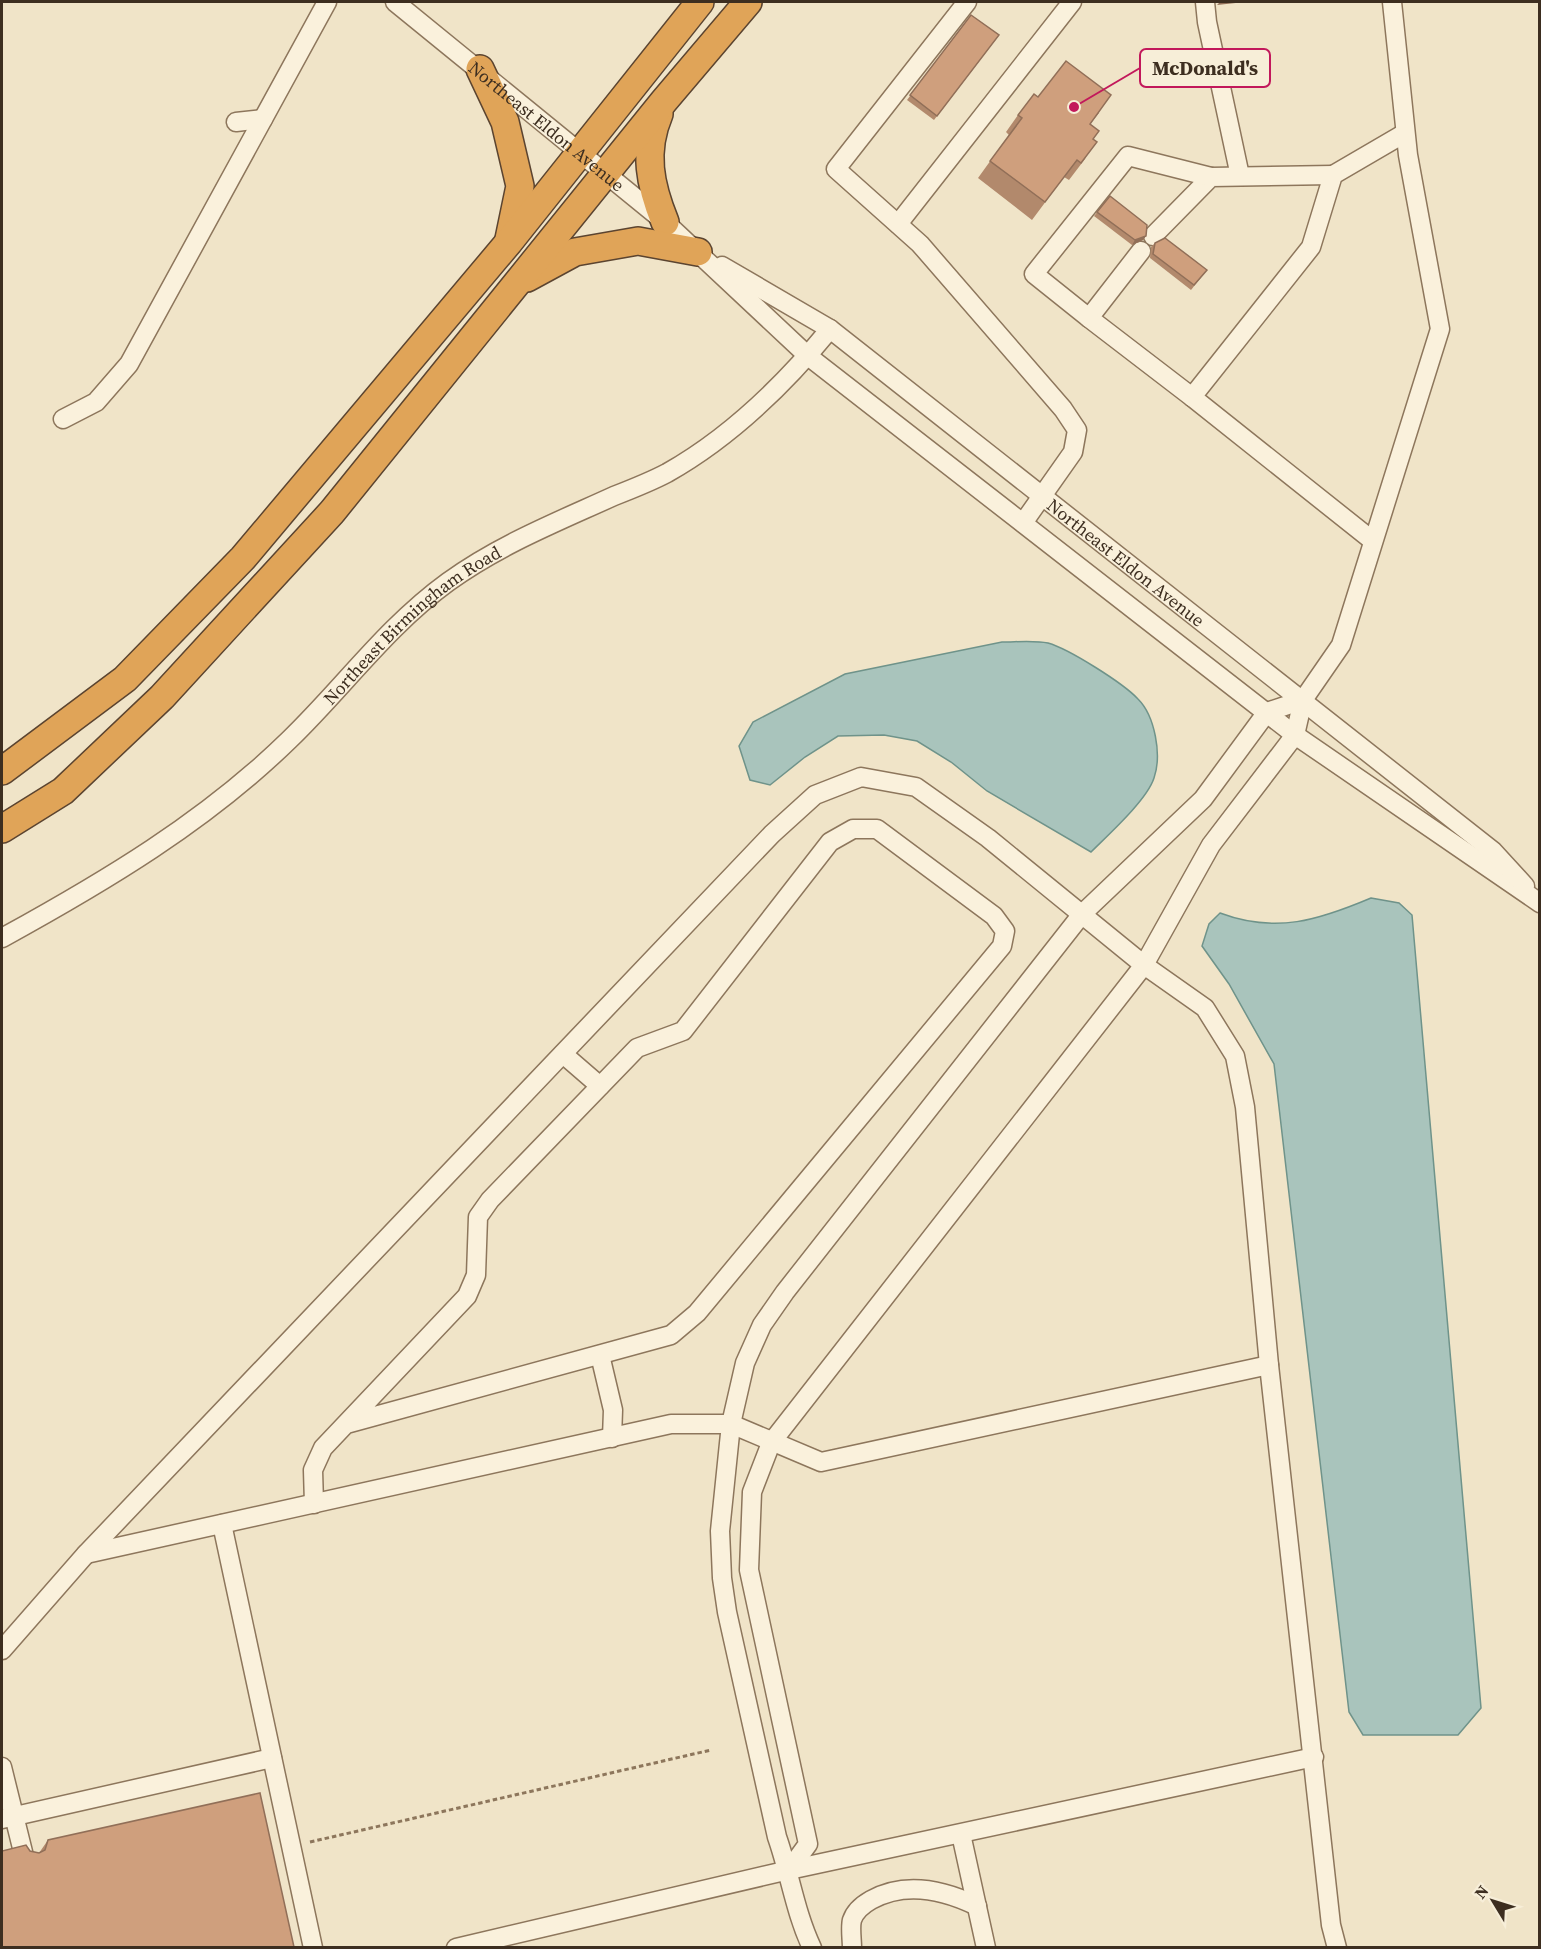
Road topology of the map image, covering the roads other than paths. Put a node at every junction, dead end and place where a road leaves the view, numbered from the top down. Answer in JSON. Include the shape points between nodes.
{"nodes":[{"id":1,"x":327,"y":2,"type":"edge"},
{"id":2,"x":395,"y":2,"type":"edge"},
{"id":3,"x":700,"y":2,"type":"edge"},
{"id":4,"x":748,"y":2,"type":"edge"},
{"id":5,"x":967,"y":2,"type":"edge"},
{"id":6,"x":1072,"y":2,"type":"edge"},
{"id":7,"x":1205,"y":2,"type":"edge"},
{"id":8,"x":1392,"y":2,"type":"edge"},
{"id":9,"x":480,"y":69,"type":"junction"},
{"id":10,"x":664,"y":101,"type":"junction"},
{"id":11,"x":263,"y":119,"type":"junction"},
{"id":12,"x":236,"y":122,"type":"dead end"},
{"id":13,"x":1405,"y":133,"type":"junction"},
{"id":14,"x":582,"y":152,"type":"junction"},
{"id":15,"x":606,"y":172,"type":"junction"},
{"id":16,"x":1333,"y":175,"type":"junction"},
{"id":17,"x":1239,"y":176,"type":"junction"},
{"id":18,"x":1211,"y":177,"type":"junction"},
{"id":19,"x":665,"y":222,"type":"junction"},
{"id":20,"x":898,"y":224,"type":"junction"},
{"id":21,"x":1153,"y":236,"type":"dead end"},
{"id":22,"x":508,"y":242,"type":"junction"},
{"id":23,"x":1141,"y":251,"type":"dead end"},
{"id":24,"x":698,"y":252,"type":"junction"},
{"id":25,"x":515,"y":285,"type":"junction"},
{"id":26,"x":1089,"y":318,"type":"junction"},
{"id":27,"x":830,"y":329,"type":"junction"},
{"id":28,"x":808,"y":356,"type":"junction"},
{"id":29,"x":1192,"y":398,"type":"junction"},
{"id":30,"x":63,"y":419,"type":"dead end"},
{"id":31,"x":1043,"y":496,"type":"junction"},
{"id":32,"x":1023,"y":523,"type":"junction"},
{"id":33,"x":1373,"y":541,"type":"junction"},
{"id":34,"x":1303,"y":700,"type":"junction"},
{"id":35,"x":1268,"y":712,"type":"junction"},
{"id":36,"x":1295,"y":735,"type":"junction"},
{"id":37,"x":2,"y":771,"type":"edge"},
{"id":38,"x":2,"y":829,"type":"edge"},
{"id":39,"x":1537,"y":902,"type":"edge"},
{"id":40,"x":1082,"y":914,"type":"junction"},
{"id":41,"x":2,"y":938,"type":"edge"},
{"id":42,"x":1144,"y":965,"type":"junction"},
{"id":43,"x":563,"y":1054,"type":"junction"},
{"id":44,"x":600,"y":1086,"type":"junction"},
{"id":45,"x":600,"y":1354,"type":"junction"},
{"id":46,"x":1269,"y":1365,"type":"junction"},
{"id":47,"x":346,"y":1424,"type":"junction"},
{"id":48,"x":731,"y":1424,"type":"junction"},
{"id":49,"x":612,"y":1438,"type":"junction"},
{"id":50,"x":771,"y":1443,"type":"junction"},
{"id":51,"x":314,"y":1504,"type":"junction"},
{"id":52,"x":222,"y":1524,"type":"junction"},
{"id":53,"x":86,"y":1554,"type":"junction"},
{"id":54,"x":2,"y":1650,"type":"edge"},
{"id":55,"x":1314,"y":1757,"type":"junction"},
{"id":56,"x":272,"y":1758,"type":"junction"},
{"id":57,"x":2,"y":1767,"type":"edge"},
{"id":58,"x":8,"y":1817,"type":"edge"},
{"id":59,"x":961,"y":1834,"type":"junction"},
{"id":60,"x":25,"y":1860,"type":"edge"},
{"id":61,"x":789,"y":1870,"type":"junction"},
{"id":62,"x":977,"y":1906,"type":"junction"},
{"id":63,"x":313,"y":1947,"type":"edge"},
{"id":64,"x":456,"y":1947,"type":"edge"},
{"id":65,"x":812,"y":1947,"type":"edge"},
{"id":66,"x":852,"y":1947,"type":"edge"},
{"id":67,"x":986,"y":1947,"type":"edge"},
{"id":68,"x":1336,"y":1947,"type":"edge"}],
"edges":[{"from":1,"to":11,"type":"street"},
{"from":2,"to":9,"type":"street","name":"Northeast Eldon Avenue"},
{"from":3,"to":14,"type":"highway"},
{"from":4,"to":10,"type":"highway"},
{"from":5,"to":20,"type":"street","via":[[836,169]]},
{"from":6,"to":20,"type":"street"},
{"from":7,"to":17,"type":"street"},
{"from":8,"to":13,"type":"street"},
{"from":9,"to":14,"type":"street","name":"Northeast Eldon Avenue"},
{"from":9,"to":22,"type":"highway","via":[[505,122],[520,186]]},
{"from":10,"to":15,"type":"highway"},
{"from":10,"to":19,"type":"highway","via":[[651,132],[649,150],[653,191]]},
{"from":11,"to":12,"type":"street"},
{"from":11,"to":30,"type":"street","via":[[129,364],[96,402]]},
{"from":13,"to":16,"type":"street"},
{"from":13,"to":33,"type":"street","via":[[1440,329]]},
{"from":14,"to":15,"type":"street","name":"Northeast Eldon Avenue"},
{"from":14,"to":22,"type":"highway"},
{"from":15,"to":19,"type":"street","name":"Northeast Eldon Avenue"},
{"from":15,"to":25,"type":"highway"},
{"from":16,"to":17,"type":"street"},
{"from":16,"to":29,"type":"street","via":[[1311,247]]},
{"from":17,"to":18,"type":"street"},
{"from":18,"to":21,"type":"street"},
{"from":18,"to":26,"type":"street","via":[[1128,156],[1034,274]]},
{"from":19,"to":24,"type":"street","name":"Northeast Eldon Avenue"},
{"from":20,"to":31,"type":"street","via":[[920,244],[1077,430],[1073,452]]},
{"from":22,"to":37,"type":"highway","via":[[243,558],[125,679]]},
{"from":23,"to":26,"type":"street"},
{"from":24,"to":25,"type":"highway","via":[[638,241],[582,251]]},
{"from":24,"to":27,"type":"street","name":"Northeast Eldon Avenue"},
{"from":24,"to":28,"type":"street","name":"Northeast Eldon Avenue"},
{"from":25,"to":38,"type":"highway","via":[[332,512],[162,697],[63,791]]},
{"from":26,"to":29,"type":"street"},
{"from":27,"to":28,"type":"street","name":"Northeast Birmingham Road"},
{"from":27,"to":31,"type":"street","name":"Northeast Eldon Avenue"},
{"from":28,"to":32,"type":"street","name":"Northeast Eldon Avenue"},
{"from":28,"to":41,"type":"street","name":"Northeast Birmingham Road","via":[[734,429],[666,473],[506,544],[447,582],[390,631],[289,740],[214,805],[99,885]]},
{"from":29,"to":33,"type":"street"},
{"from":31,"to":32,"type":"street"},
{"from":31,"to":34,"type":"street","name":"Northeast Eldon Avenue"},
{"from":32,"to":35,"type":"street","name":"Northeast Eldon Avenue"},
{"from":33,"to":34,"type":"street","via":[[1341,645]]},
{"from":34,"to":35,"type":"street"},
{"from":34,"to":36,"type":"street"},
{"from":34,"to":39,"type":"street","name":"Northeast Eldon Avenue","via":[[1492,850]]},
{"from":35,"to":36,"type":"street","name":"Northeast Eldon Avenue"},
{"from":35,"to":40,"type":"street","via":[[1203,799]]},
{"from":36,"to":39,"type":"street","name":"Northeast Eldon Avenue"},
{"from":36,"to":42,"type":"street","via":[[1211,845]]},
{"from":40,"to":42,"type":"street"},
{"from":40,"to":43,"type":"street","via":[[988,838],[916,787],[861,777],[815,795],[772,834]]},
{"from":40,"to":48,"type":"street","via":[[762,1325],[745,1363]]},
{"from":42,"to":46,"type":"street","via":[[1205,1008],[1235,1056],[1245,1107]]},
{"from":42,"to":50,"type":"street"},
{"from":43,"to":44,"type":"street"},
{"from":43,"to":53,"type":"street"},
{"from":44,"to":45,"type":"street","via":[[637,1048],[683,1030],[830,842],[853,829],[877,829],[994,916],[1005,930],[1002,946],[697,1314],[671,1335]]},
{"from":44,"to":47,"type":"street","via":[[478,1217],[476,1275],[467,1296]]},
{"from":45,"to":47,"type":"street"},
{"from":45,"to":49,"type":"street","via":[[613,1410]]},
{"from":46,"to":50,"type":"street","via":[[821,1462]]},
{"from":46,"to":55,"type":"street"},
{"from":47,"to":51,"type":"street","via":[[323,1448],[313,1470]]},
{"from":48,"to":49,"type":"street","via":[[671,1424]]},
{"from":48,"to":50,"type":"street"},
{"from":48,"to":61,"type":"street","via":[[720,1531],[722,1578],[777,1837]]},
{"from":49,"to":51,"type":"street"},
{"from":50,"to":61,"type":"street","via":[[752,1492],[749,1570],[808,1844]]},
{"from":51,"to":52,"type":"street"},
{"from":52,"to":53,"type":"street"},
{"from":52,"to":56,"type":"street"},
{"from":53,"to":54,"type":"street"},
{"from":55,"to":59,"type":"street"},
{"from":55,"to":68,"type":"street"},
{"from":56,"to":58,"type":"street"},
{"from":56,"to":63,"type":"street"},
{"from":57,"to":58,"type":"street"},
{"from":58,"to":60,"type":"street"},
{"from":59,"to":61,"type":"street"},
{"from":59,"to":62,"type":"street"},
{"from":61,"to":64,"type":"street"},
{"from":61,"to":65,"type":"street","via":[[798,1919]]},
{"from":62,"to":66,"type":"street","via":[[934,1890],[884,1893],[863,1905],[852,1920]]},
{"from":62,"to":67,"type":"street"}]}
